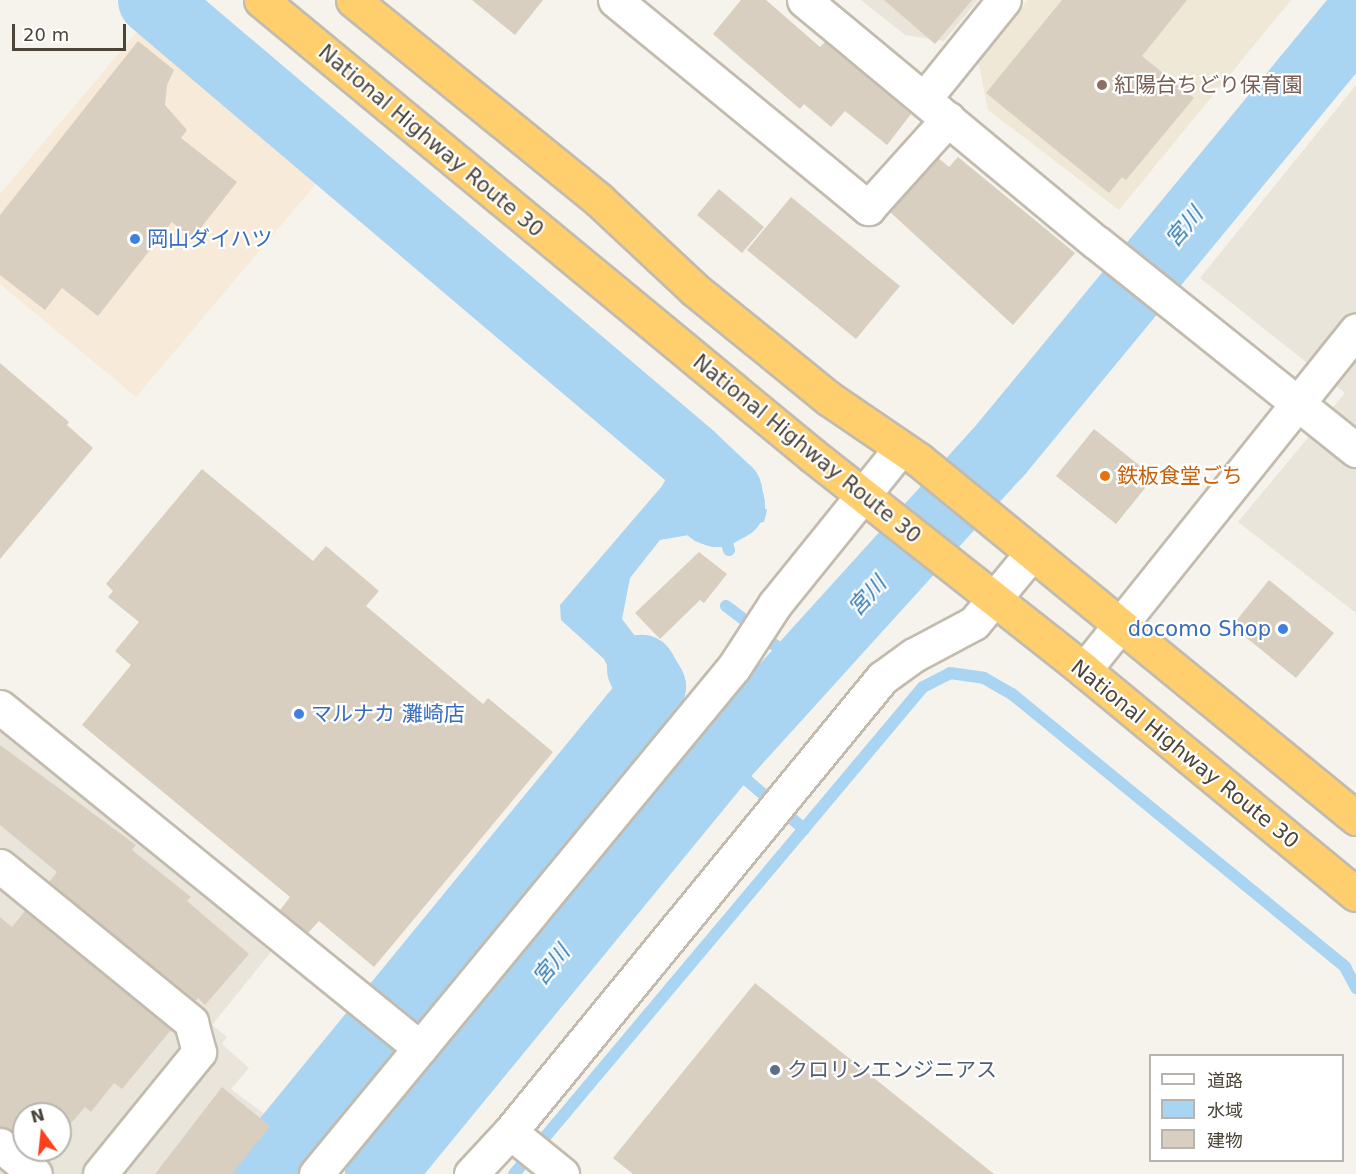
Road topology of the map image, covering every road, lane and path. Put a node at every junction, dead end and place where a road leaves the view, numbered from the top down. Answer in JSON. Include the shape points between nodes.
{"nodes":[{"id":1,"x":261,"y":0,"type":"edge"},
{"id":2,"x":353,"y":0,"type":"edge"},
{"id":3,"x":615,"y":0,"type":"edge"},
{"id":4,"x":804,"y":0,"type":"edge"},
{"id":5,"x":1004,"y":0,"type":"edge"},
{"id":6,"x":936,"y":109,"type":"junction"},
{"id":7,"x":1356,"y":331,"type":"edge"},
{"id":8,"x":1298,"y":402,"type":"junction"},
{"id":9,"x":1356,"y":450,"type":"edge"},
{"id":10,"x":909,"y":455,"type":"junction"},
{"id":11,"x":870,"y":501,"type":"junction"},
{"id":12,"x":1031,"y":554,"type":"junction"},
{"id":13,"x":993,"y":600,"type":"junction"},
{"id":14,"x":1119,"y":624,"type":"junction"},
{"id":15,"x":1084,"y":670,"type":"junction"},
{"id":16,"x":0,"y":706,"type":"edge"},
{"id":17,"x":1356,"y":818,"type":"edge"},
{"id":18,"x":0,"y":866,"type":"edge"},
{"id":19,"x":1356,"y":894,"type":"edge"},
{"id":20,"x":420,"y":1048,"type":"junction"},
{"id":21,"x":0,"y":1145,"type":"edge"},
{"id":22,"x":535,"y":1152,"type":"edge"},
{"id":23,"x":35,"y":1174,"type":"edge"},
{"id":24,"x":100,"y":1174,"type":"edge"},
{"id":25,"x":316,"y":1174,"type":"edge"},
{"id":26,"x":471,"y":1174,"type":"edge"}],
"edges":[{"from":1,"to":11,"type":"highway","name":"National Highway Route 30"},
{"from":2,"to":10,"type":"highway","via":[[599,200],[712,303],[849,415]]},
{"from":3,"to":6,"type":"street","via":[[868,208]]},
{"from":4,"to":6,"type":"street"},
{"from":5,"to":6,"type":"street"},
{"from":6,"to":8,"type":"street"},
{"from":7,"to":8,"type":"street"},
{"from":8,"to":9,"type":"street"},
{"from":8,"to":14,"type":"street"},
{"from":10,"to":11,"type":"street"},
{"from":10,"to":12,"type":"highway"},
{"from":11,"to":13,"type":"highway","name":"National Highway Route 30"},
{"from":11,"to":20,"type":"street","via":[[775,604],[734,667]]},
{"from":12,"to":13,"type":"street"},
{"from":12,"to":14,"type":"highway"},
{"from":13,"to":15,"type":"highway","name":"National Highway Route 30"},
{"from":13,"to":22,"type":"street","via":[[974,623],[914,655],[882,678],[767,818]]},
{"from":14,"to":15,"type":"street"},
{"from":14,"to":17,"type":"highway"},
{"from":15,"to":19,"type":"highway","name":"National Highway Route 30"},
{"from":16,"to":20,"type":"street"},
{"from":18,"to":24,"type":"street","via":[[191,1022],[199,1052]]},
{"from":20,"to":25,"type":"street"},
{"from":21,"to":23,"type":"street"},
{"from":22,"to":26,"type":"street"}]}
